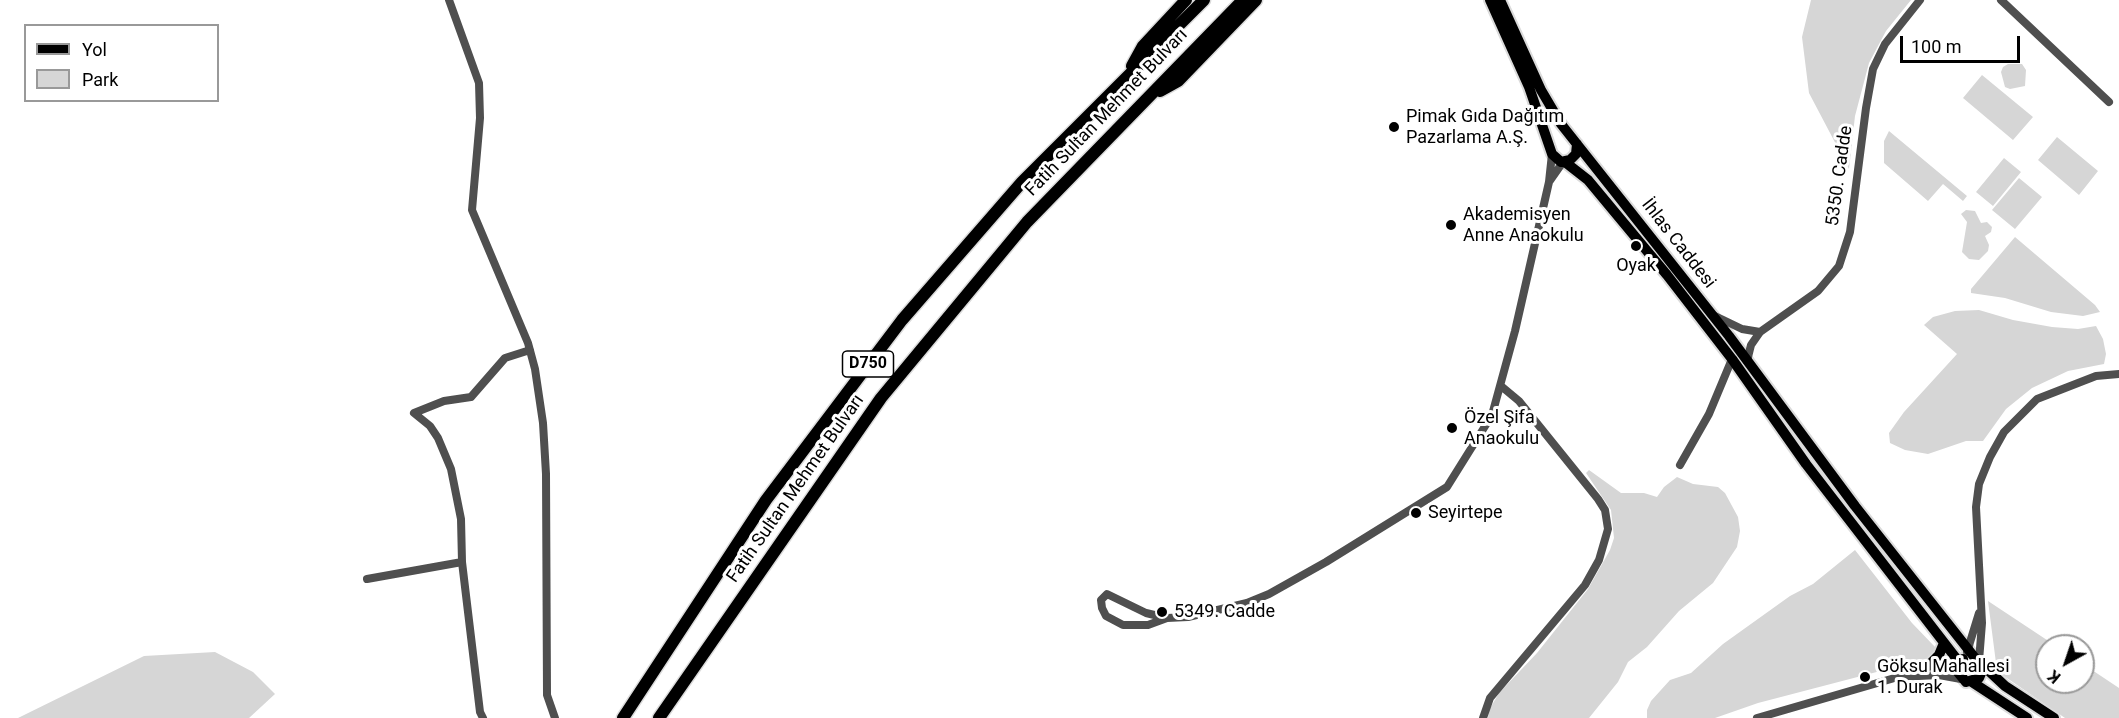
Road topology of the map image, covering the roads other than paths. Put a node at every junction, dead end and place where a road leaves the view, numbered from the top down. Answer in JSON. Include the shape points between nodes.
{"nodes":[{"id":1,"x":449,"y":0,"type":"edge"},
{"id":2,"x":1186,"y":0,"type":"edge"},
{"id":3,"x":1204,"y":0,"type":"edge"},
{"id":4,"x":1243,"y":0,"type":"edge"},
{"id":5,"x":1256,"y":0,"type":"edge"},
{"id":6,"x":1490,"y":0,"type":"edge"},
{"id":7,"x":1500,"y":0,"type":"edge"},
{"id":8,"x":1920,"y":0,"type":"edge"},
{"id":9,"x":2001,"y":0,"type":"edge"},
{"id":10,"x":1125,"y":79,"type":"junction"},
{"id":11,"x":1145,"y":99,"type":"junction"},
{"id":12,"x":2109,"y":102,"type":"dead end"},
{"id":13,"x":1574,"y":140,"type":"junction"},
{"id":14,"x":1551,"y":152,"type":"junction"},
{"id":15,"x":1564,"y":162,"type":"junction"},
{"id":16,"x":1549,"y":182,"type":"junction"},
{"id":17,"x":1711,"y":313,"type":"junction"},
{"id":18,"x":1760,"y":332,"type":"junction"},
{"id":19,"x":530,"y":350,"type":"junction"},
{"id":20,"x":1732,"y":359,"type":"junction"},
{"id":21,"x":1746,"y":367,"type":"junction"},
{"id":22,"x":2119,"y":374,"type":"edge"},
{"id":23,"x":1501,"y":386,"type":"junction"},
{"id":24,"x":1680,"y":465,"type":"dead end"},
{"id":25,"x":462,"y":562,"type":"junction"},
{"id":26,"x":367,"y":579,"type":"dead end"},
{"id":27,"x":1980,"y":607,"type":"junction"},
{"id":28,"x":1167,"y":618,"type":"junction"},
{"id":29,"x":1973,"y":633,"type":"junction"},
{"id":30,"x":1958,"y":635,"type":"junction"},
{"id":31,"x":1944,"y":643,"type":"junction"},
{"id":32,"x":1969,"y":659,"type":"junction"},
{"id":33,"x":1928,"y":666,"type":"junction"},
{"id":34,"x":1898,"y":677,"type":"junction"},
{"id":35,"x":1967,"y":680,"type":"junction"},
{"id":36,"x":483,"y":718,"type":"edge"},
{"id":37,"x":555,"y":718,"type":"edge"},
{"id":38,"x":623,"y":718,"type":"edge"},
{"id":39,"x":659,"y":718,"type":"edge"},
{"id":40,"x":1483,"y":718,"type":"edge"},
{"id":41,"x":1758,"y":718,"type":"edge"},
{"id":42,"x":2027,"y":718,"type":"edge"},
{"id":43,"x":2054,"y":718,"type":"edge"}],
"edges":[{"from":1,"to":19,"type":"street","via":[[479,83],[472,210]]},
{"from":2,"to":10,"type":"highway","via":[[1143,46]]},
{"from":3,"to":10,"type":"highway","name":"Fatih Sultan Mehmet Bulvarı","number":"D750"},
{"from":4,"to":11,"type":"highway","name":"Fatih Sultan Mehmet Bulvarı"},
{"from":5,"to":11,"type":"highway","via":[[1178,81]]},
{"from":6,"to":14,"type":"main road","via":[[1529,87]]},
{"from":7,"to":13,"type":"main road","name":"İhlas Caddesi","via":[[1549,106]]},
{"from":8,"to":18,"type":"street","name":"5350. Cadde","via":[[1892,33],[1873,69],[1850,232],[1839,266],[1818,291]]},
{"from":9,"to":12,"type":"street"},
{"from":10,"to":38,"type":"highway","name":"Fatih Sultan Mehmet Bulvarı","number":"D750","via":[[1022,183],[902,320],[766,500]]},
{"from":11,"to":39,"type":"highway","name":"Fatih Sultan Mehmet Bulvarı","via":[[1027,222],[881,398]]},
{"from":13,"to":14,"type":"main road","via":[[1562,136],[1554,139]]},
{"from":13,"to":15,"type":"main road","via":[[1573,157]]},
{"from":13,"to":17,"type":"main road","name":"İhlas Caddesi"},
{"from":14,"to":15,"type":"main road"},
{"from":14,"to":16,"type":"street"},
{"from":15,"to":16,"type":"street"},
{"from":15,"to":20,"type":"main road","name":"İhlas Caddesi","via":[[1610,204]]},
{"from":16,"to":23,"type":"street"},
{"from":17,"to":18,"type":"street","via":[[1742,329]]},
{"from":17,"to":21,"type":"main road","name":"İhlas Caddesi"},
{"from":18,"to":21,"type":"street","name":"5350. Cadde","via":[[1750,345]]},
{"from":19,"to":25,"type":"street","via":[[505,358],[471,397],[444,401],[414,413],[438,438],[451,469],[460,519]]},
{"from":19,"to":37,"type":"street","via":[[543,423],[547,696]]},
{"from":20,"to":21,"type":"main road","name":"İhlas Caddesi"},
{"from":20,"to":24,"type":"street","via":[[1709,414]]},
{"from":21,"to":30,"type":"main road"},
{"from":21,"to":31,"type":"main road","via":[[1806,464]]},
{"from":22,"to":27,"type":"street","via":[[2096,376],[2037,399],[2004,432],[1979,484],[1976,507]]},
{"from":23,"to":28,"type":"street","via":[[1483,432],[1455,477],[1435,496],[1269,594],[1203,613]]},
{"from":23,"to":40,"type":"street","via":[[1519,401],[1598,499],[1605,510],[1608,529],[1599,560],[1585,585],[1490,698]]},
{"from":25,"to":26,"type":"street"},
{"from":25,"to":36,"type":"street"},
{"from":27,"to":29,"type":"street"},
{"from":27,"to":32,"type":"street","via":[[1982,623]]},
{"from":28,"to":28,"type":"street","via":[[1146,613],[1107,594],[1101,600],[1106,616],[1123,625],[1148,625]]},
{"from":29,"to":30,"type":"street","via":[[1966,639]]},
{"from":29,"to":32,"type":"street"},
{"from":30,"to":32,"type":"main road"},
{"from":31,"to":32,"type":"main road"},
{"from":31,"to":33,"type":"main road"},
{"from":32,"to":33,"type":"street"},
{"from":32,"to":35,"type":"main road","via":[[1957,671]]},
{"from":32,"to":35,"type":"main road","via":[[1981,675]]},
{"from":32,"to":43,"type":"main road"},
{"from":33,"to":34,"type":"street"},
{"from":34,"to":35,"type":"street","via":[[1939,675]]},
{"from":34,"to":41,"type":"street"},
{"from":35,"to":42,"type":"main road"}]}
